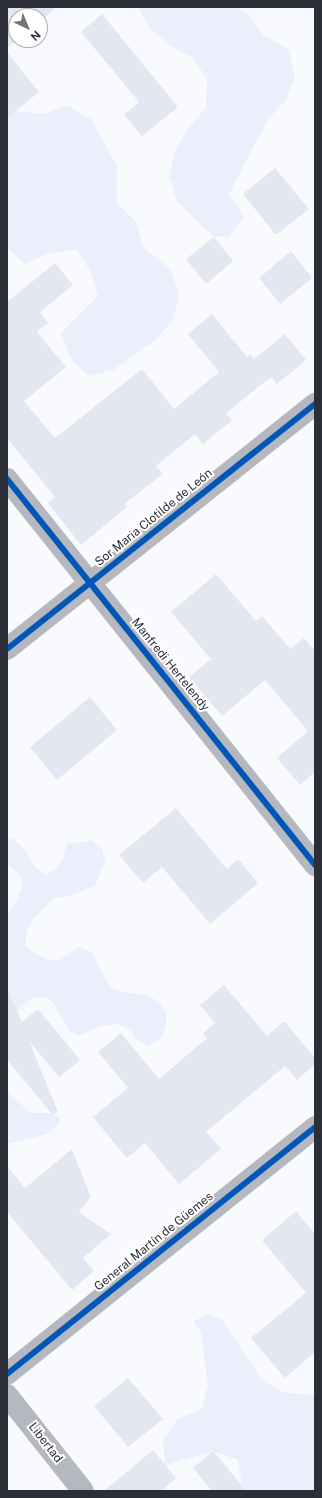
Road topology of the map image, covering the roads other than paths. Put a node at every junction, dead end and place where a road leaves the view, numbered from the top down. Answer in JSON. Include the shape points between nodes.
{"nodes":[{"id":1,"x":315,"y":404,"type":"edge"},
{"id":2,"x":7,"y":479,"type":"edge"},
{"id":3,"x":90,"y":583,"type":"junction"},
{"id":4,"x":7,"y":649,"type":"edge"},
{"id":5,"x":315,"y":865,"type":"edge"},
{"id":6,"x":315,"y":1127,"type":"edge"},
{"id":7,"x":7,"y":1374,"type":"edge"},
{"id":8,"x":7,"y":1395,"type":"edge"},
{"id":9,"x":83,"y":1491,"type":"edge"}],
"edges":[{"from":1,"to":3,"type":"street","name":"Sor Maria Clotilde de León"},
{"from":2,"to":3,"type":"street","name":"Manfredi Hertelendy"},
{"from":3,"to":4,"type":"street","name":"Sor Maria Clotilde de León"},
{"from":3,"to":5,"type":"street","name":"Manfredi Hertelendy"},
{"from":6,"to":7,"type":"street","name":"General Martín de Güemes"},
{"from":8,"to":9,"type":"street","name":"Libertad"}]}
